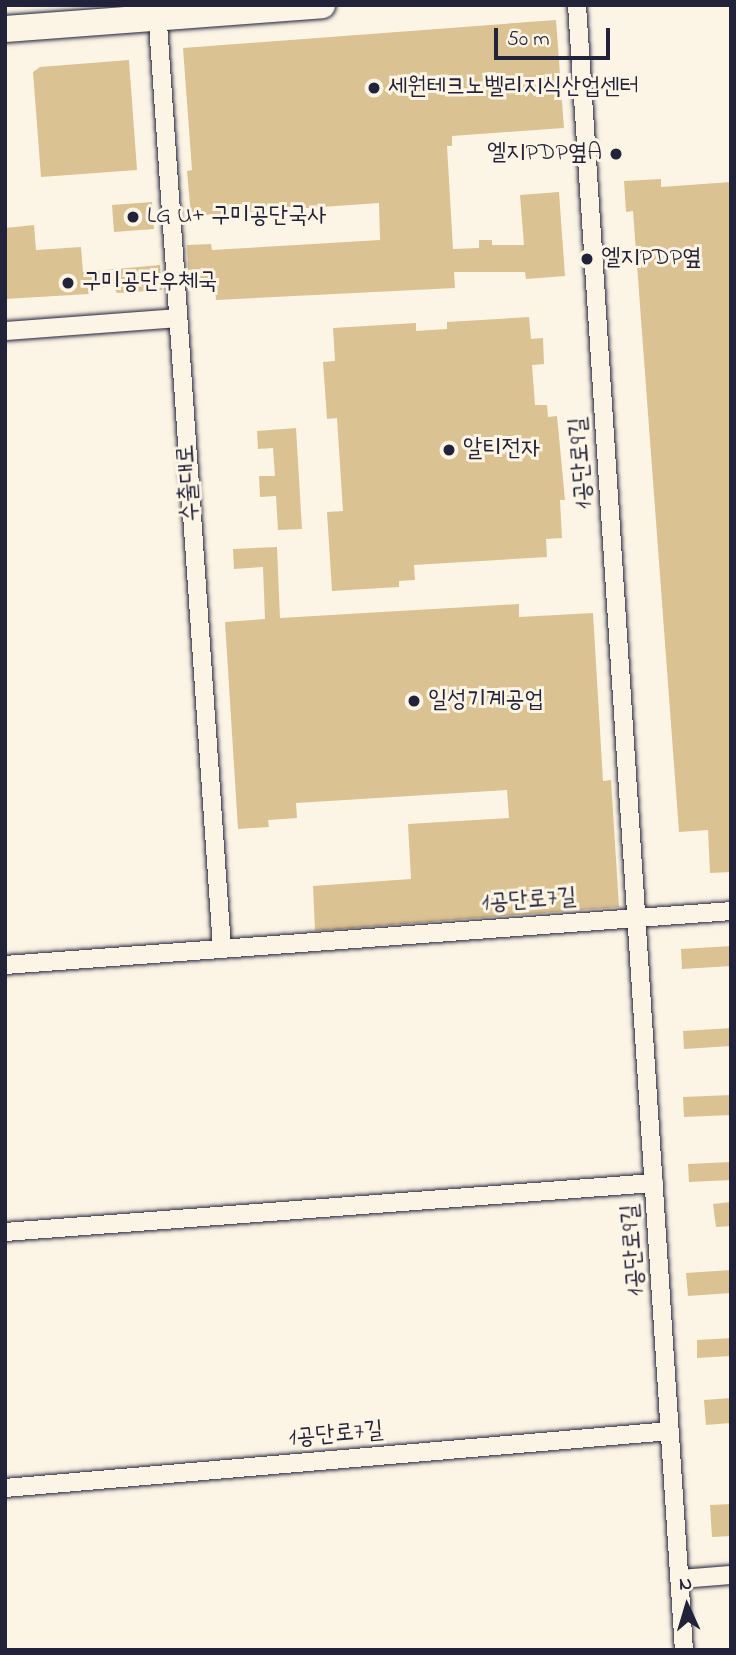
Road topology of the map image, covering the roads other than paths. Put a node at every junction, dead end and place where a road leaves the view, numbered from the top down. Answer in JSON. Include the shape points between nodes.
{"nodes":[{"id":1,"x":123,"y":5,"type":"edge"},
{"id":2,"x":323,"y":5,"type":"edge"},
{"id":3,"x":577,"y":5,"type":"edge"},
{"id":4,"x":157,"y":11,"type":"edge"},
{"id":5,"x":5,"y":14,"type":"edge"},
{"id":6,"x":5,"y":29,"type":"edge"},
{"id":7,"x":177,"y":318,"type":"junction"},
{"id":8,"x":5,"y":331,"type":"edge"},
{"id":9,"x":731,"y":911,"type":"edge"},
{"id":10,"x":637,"y":918,"type":"junction"},
{"id":11,"x":222,"y":949,"type":"junction"},
{"id":12,"x":5,"y":965,"type":"edge"},
{"id":13,"x":654,"y":1183,"type":"junction"},
{"id":14,"x":5,"y":1232,"type":"edge"},
{"id":15,"x":670,"y":1431,"type":"junction"},
{"id":16,"x":5,"y":1488,"type":"edge"},
{"id":17,"x":731,"y":1575,"type":"edge"},
{"id":18,"x":680,"y":1579,"type":"junction"},
{"id":19,"x":684,"y":1650,"type":"edge"}],
"edges":[{"from":1,"to":5,"type":"main road"},
{"from":2,"to":4,"type":"main road"},
{"from":3,"to":10,"type":"street","name":"1공단로9길"},
{"from":4,"to":6,"type":"main road"},
{"from":4,"to":7,"type":"street","name":"수출대로"},
{"from":7,"to":8,"type":"street"},
{"from":7,"to":11,"type":"street","name":"수출대로"},
{"from":9,"to":10,"type":"street"},
{"from":10,"to":11,"type":"street","name":"1공단로7길"},
{"from":10,"to":13,"type":"street","name":"1공단로9길"},
{"from":11,"to":12,"type":"street","name":"1공단로7길"},
{"from":13,"to":14,"type":"street"},
{"from":13,"to":15,"type":"street","name":"1공단로9길"},
{"from":15,"to":16,"type":"street","name":"1공단로7길"},
{"from":15,"to":18,"type":"street","name":"1공단로9길"},
{"from":17,"to":18,"type":"street"},
{"from":18,"to":19,"type":"street","name":"1공단로9길"}]}
